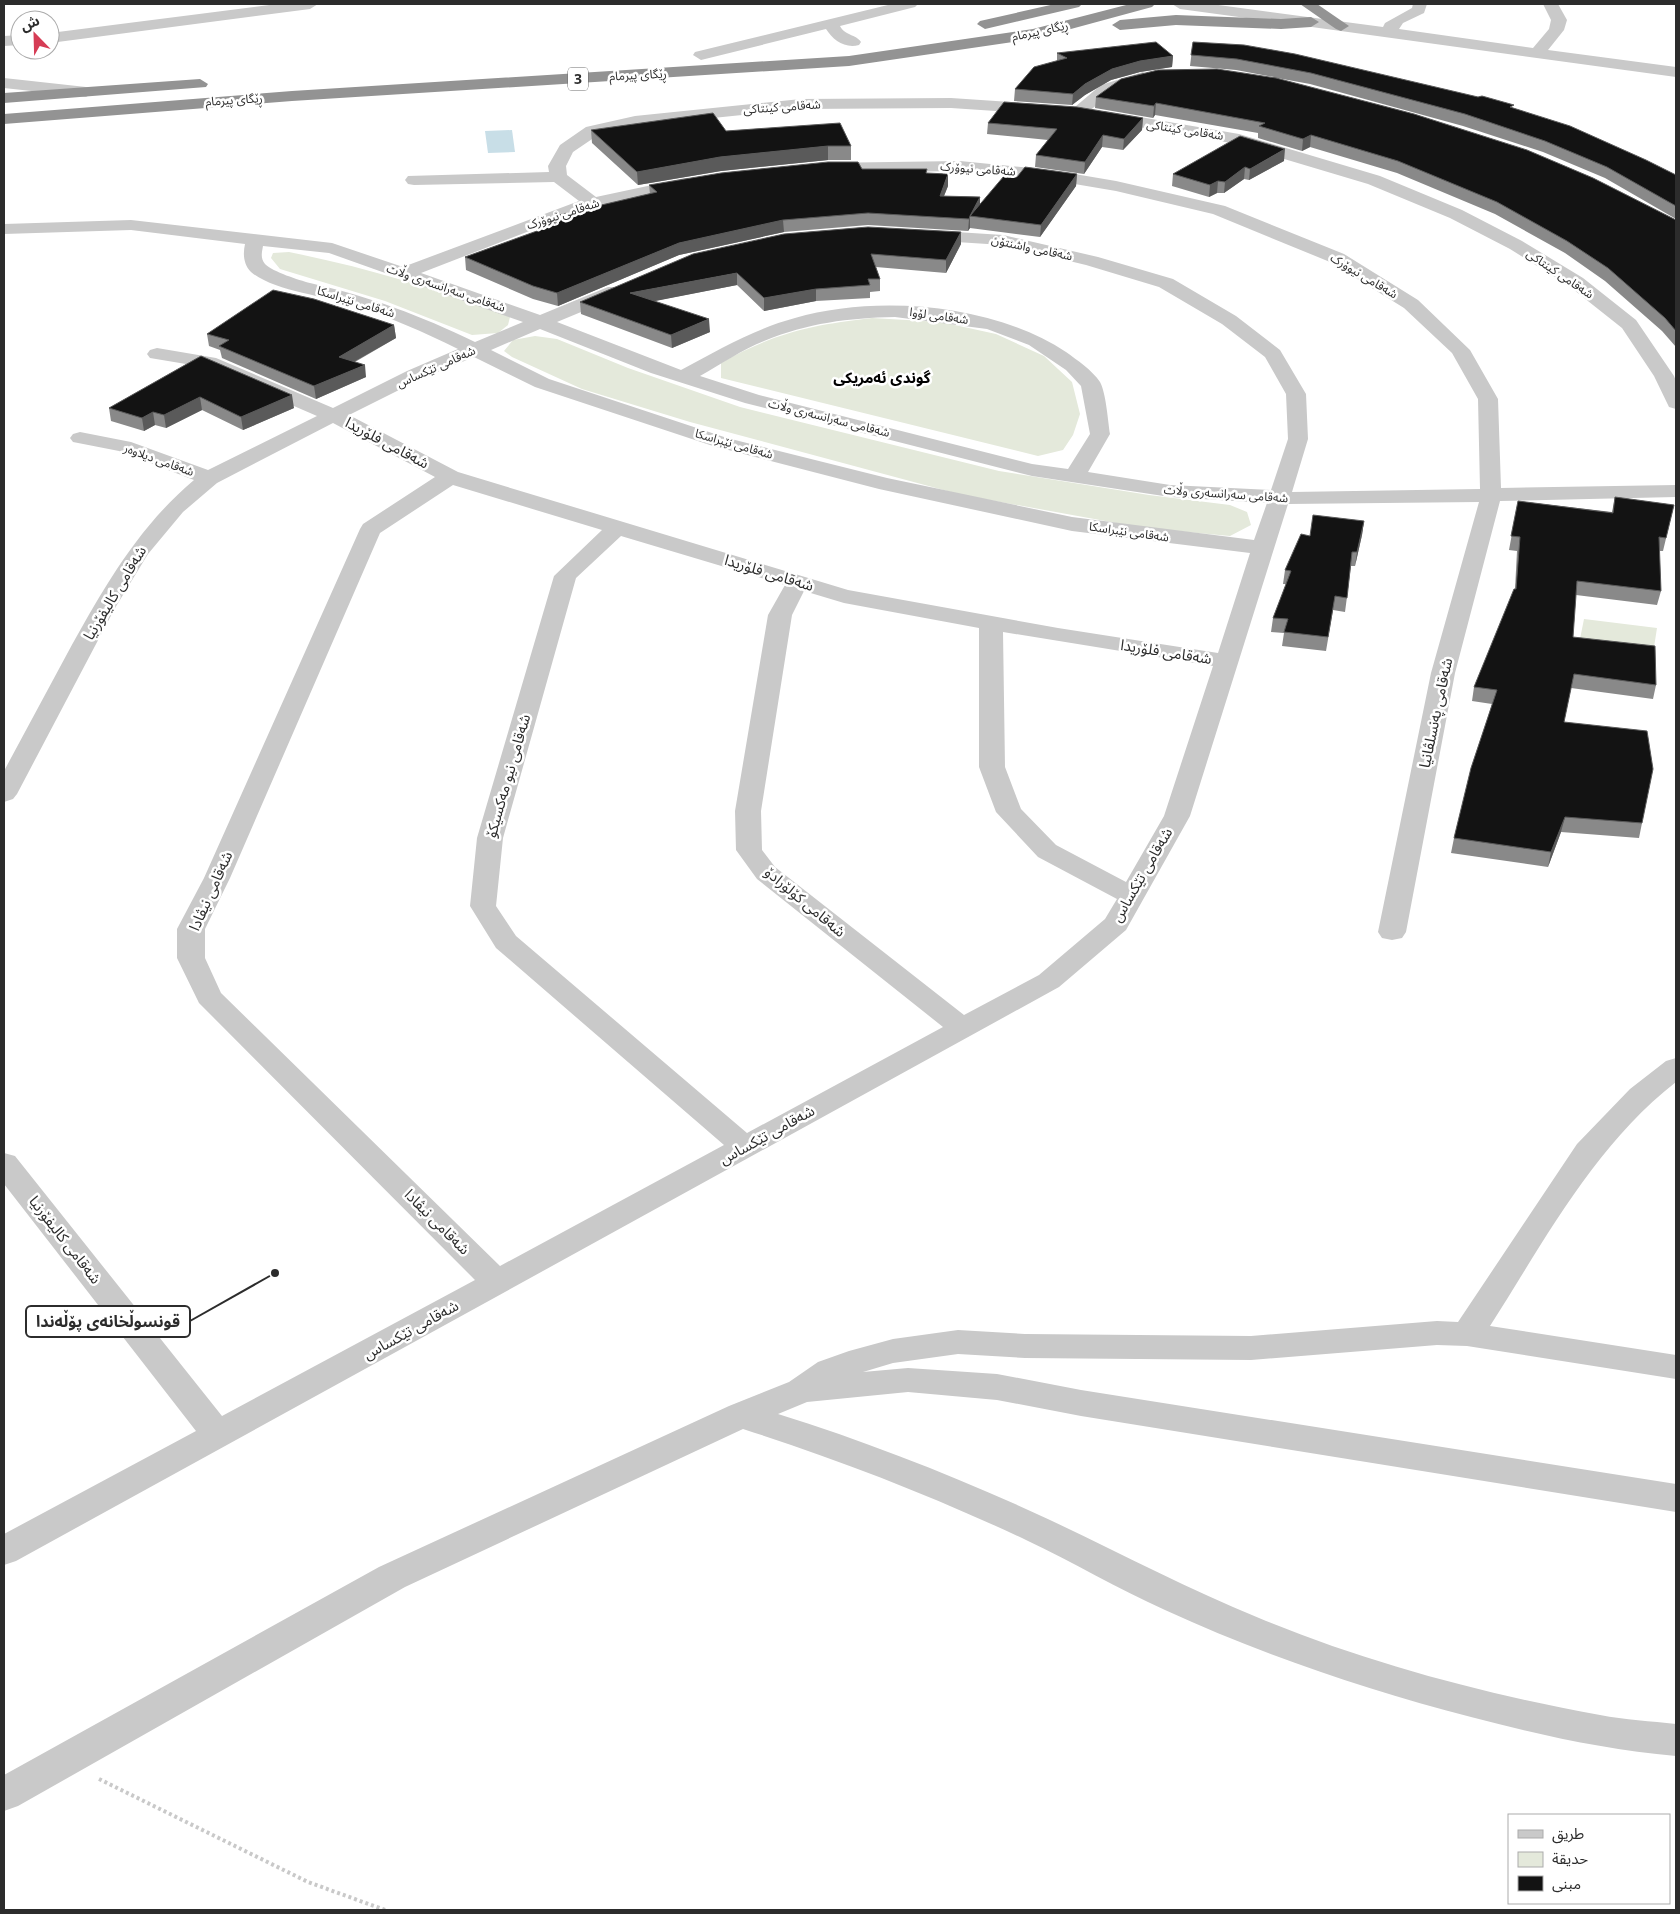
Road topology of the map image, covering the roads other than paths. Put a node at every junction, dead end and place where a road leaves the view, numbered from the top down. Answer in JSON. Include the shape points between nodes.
{"nodes":[{"id":1,"x":310,"y":4,"type":"edge"},
{"id":2,"x":910,"y":4,"type":"edge"},
{"id":3,"x":1074,"y":4,"type":"edge"},
{"id":4,"x":1147,"y":4,"type":"edge"},
{"id":5,"x":1180,"y":4,"type":"edge"},
{"id":6,"x":1307,"y":4,"type":"edge"},
{"id":7,"x":1420,"y":4,"type":"edge"},
{"id":8,"x":1551,"y":4,"type":"edge"},
{"id":9,"x":1311,"y":22,"type":"junction"},
{"id":10,"x":832,"y":24,"type":"junction"},
{"id":11,"x":1341,"y":26,"type":"junction"},
{"id":12,"x":966,"y":27,"type":"dead end"},
{"id":13,"x":1392,"y":28,"type":"junction"},
{"id":14,"x":1034,"y":34,"type":"junction"},
{"id":15,"x":60,"y":37,"type":"edge"},
{"id":16,"x":872,"y":40,"type":"dead end"},
{"id":17,"x":853,"y":42,"type":"junction"},
{"id":18,"x":823,"y":45,"type":"dead end"},
{"id":19,"x":797,"y":47,"type":"dead end"},
{"id":20,"x":1541,"y":48,"type":"junction"},
{"id":21,"x":702,"y":54,"type":"junction"},
{"id":22,"x":669,"y":57,"type":"dead end"},
{"id":23,"x":1676,"y":66,"type":"edge"},
{"id":24,"x":1676,"y":72,"type":"edge"},
{"id":25,"x":1161,"y":74,"type":"edge"},
{"id":26,"x":218,"y":83,"type":"dead end"},
{"id":27,"x":4,"y":84,"type":"edge"},
{"id":28,"x":86,"y":92,"type":"junction"},
{"id":29,"x":4,"y":98,"type":"edge"},
{"id":30,"x":1077,"y":112,"type":"junction"},
{"id":31,"x":4,"y":119,"type":"edge"},
{"id":32,"x":808,"y":169,"type":"edge"},
{"id":33,"x":558,"y":177,"type":"junction"},
{"id":34,"x":414,"y":180,"type":"dead end"},
{"id":35,"x":702,"y":181,"type":"edge"},
{"id":36,"x":593,"y":202,"type":"junction"},
{"id":37,"x":4,"y":229,"type":"edge"},
{"id":38,"x":906,"y":234,"type":"edge"},
{"id":39,"x":255,"y":239,"type":"junction"},
{"id":40,"x":403,"y":273,"type":"junction"},
{"id":41,"x":631,"y":284,"type":"edge"},
{"id":42,"x":539,"y":322,"type":"junction"},
{"id":43,"x":475,"y":349,"type":"junction"},
{"id":44,"x":157,"y":354,"type":"dead end"},
{"id":45,"x":683,"y":377,"type":"junction"},
{"id":46,"x":1676,"y":403,"type":"edge"},
{"id":47,"x":333,"y":414,"type":"junction"},
{"id":48,"x":80,"y":438,"type":"dead end"},
{"id":49,"x":1075,"y":476,"type":"junction"},
{"id":50,"x":450,"y":477,"type":"junction"},
{"id":51,"x":208,"y":478,"type":"junction"},
{"id":52,"x":1676,"y":491,"type":"edge"},
{"id":53,"x":1491,"y":496,"type":"junction"},
{"id":54,"x":1281,"y":497,"type":"junction"},
{"id":55,"x":618,"y":526,"type":"junction"},
{"id":56,"x":1264,"y":548,"type":"junction"},
{"id":57,"x":798,"y":582,"type":"junction"},
{"id":58,"x":991,"y":623,"type":"junction"},
{"id":59,"x":1226,"y":661,"type":"junction"},
{"id":60,"x":4,"y":794,"type":"edge"},
{"id":61,"x":1132,"y":896,"type":"junction"},
{"id":62,"x":1392,"y":932,"type":"dead end"},
{"id":63,"x":962,"y":1028,"type":"junction"},
{"id":64,"x":1676,"y":1068,"type":"edge"},
{"id":65,"x":745,"y":1147,"type":"junction"},
{"id":66,"x":4,"y":1163,"type":"edge"},
{"id":67,"x":497,"y":1282,"type":"junction"},
{"id":68,"x":1467,"y":1334,"type":"junction"},
{"id":69,"x":1676,"y":1367,"type":"edge"},
{"id":70,"x":802,"y":1391,"type":"junction"},
{"id":71,"x":741,"y":1415,"type":"junction"},
{"id":72,"x":218,"y":1435,"type":"junction"},
{"id":73,"x":1676,"y":1498,"type":"edge"},
{"id":74,"x":4,"y":1551,"type":"edge"},
{"id":75,"x":1676,"y":1740,"type":"edge"},
{"id":76,"x":4,"y":1794,"type":"edge"}],
"edges":[{"from":1,"to":15,"type":"street"},
{"from":2,"to":10,"type":"street"},
{"from":3,"to":12,"type":"highway","name":"ڕێگای پیرمام"},
{"from":4,"to":14,"type":"highway","name":"ڕێگای پیرمام","number":"3"},
{"from":5,"to":9,"type":"street"},
{"from":6,"to":11,"type":"highway"},
{"from":7,"to":13,"type":"street","via":[[1419,10],[1398,20],[1390,26]]},
{"from":8,"to":20,"type":"street","via":[[1559,20],[1556,30]]},
{"from":9,"to":11,"type":"street"},
{"from":9,"to":14,"type":"highway","via":[[1176,20]]},
{"from":10,"to":17,"type":"street","via":[[835,32]]},
{"from":10,"to":21,"type":"street"},
{"from":11,"to":13,"type":"street"},
{"from":11,"to":24,"type":"street"},
{"from":13,"to":20,"type":"street"},
{"from":14,"to":31,"type":"highway","name":"ڕێگای پیرمام","number":"3","via":[[918,52],[799,65],[292,96]]},
{"from":16,"to":17,"type":"highway"},
{"from":17,"to":18,"type":"highway"},
{"from":19,"to":21,"type":"highway","name":"ڕێگای پیرمام"},
{"from":20,"to":23,"type":"street"},
{"from":21,"to":22,"type":"highway","name":"ڕێگای پیرمام"},
{"from":25,"to":30,"type":"street","via":[[1126,80],[1099,92]]},
{"from":26,"to":28,"type":"highway","name":"ڕێگای پیرمام"},
{"from":27,"to":28,"type":"street"},
{"from":28,"to":29,"type":"highway","name":"ڕێگای پیرمام"},
{"from":30,"to":33,"type":"street","name":"شەقامی کینتاکی","via":[[951,103],[801,104],[635,121],[592,132],[566,149],[556,166]]},
{"from":30,"to":46,"type":"street","name":"شەقامی کینتاکی","via":[[1233,138],[1374,180],[1456,214],[1516,245],[1576,282],[1629,324],[1664,376]]},
{"from":32,"to":53,"type":"street","name":"شەقامی نیوۆرک","via":[[960,166],[1051,175],[1219,210],[1337,258],[1411,304],[1460,350],[1488,399]]},
{"from":33,"to":34,"type":"street"},
{"from":33,"to":36,"type":"street"},
{"from":35,"to":36,"type":"street","name":"شەقامی نیوۆرک"},
{"from":36,"to":40,"type":"street","name":"شەقامی نیوۆرک"},
{"from":37,"to":39,"type":"street","name":"شەقامی سەرانسەری وڵات","via":[[131,225]]},
{"from":38,"to":54,"type":"street","name":"شەقامی واشنتۆن","via":[[1003,240],[1091,260],[1166,283],[1229,320],[1273,354],[1296,394],[1298,439]]},
{"from":39,"to":40,"type":"street","name":"شەقامی سەرانسەری وڵات","via":[[332,248]]},
{"from":39,"to":43,"type":"street","name":"شەقامی نێبراسکا","via":[[252,256],[258,268],[288,283],[358,300],[420,323]]},
{"from":40,"to":42,"type":"street","name":"شەقامی سەرانسەری وڵات"},
{"from":41,"to":42,"type":"street"},
{"from":42,"to":43,"type":"street","name":"شەقامی تێکساس"},
{"from":42,"to":45,"type":"street","name":"شەقامی سەرانسەری وڵات"},
{"from":43,"to":47,"type":"street","name":"شەقامی تێکساس"},
{"from":43,"to":56,"type":"street","name":"شەقامی نێبراسکا","via":[[542,383],[730,445],[887,484],[1072,524]]},
{"from":44,"to":47,"type":"street","name":"شەقامی فلۆریدا","via":[[209,362]]},
{"from":45,"to":49,"type":"street","name":"شەقامی سەرانسەری وڵات","via":[[752,399],[1032,470]]},
{"from":45,"to":49,"type":"street","name":"شەقامی لۆوا","via":[[756,337],[801,322],[850,312],[895,311],[991,324],[1036,341],[1073,366],[1091,384],[1100,434]]},
{"from":47,"to":50,"type":"street","name":"شەقامی فلۆریدا"},
{"from":47,"to":51,"type":"street","name":"شەقامی کالیفۆرنیا"},
{"from":48,"to":51,"type":"street","name":"شەقامی دیلاوەر","via":[[124,446]]},
{"from":49,"to":54,"type":"street","name":"شەقامی سەرانسەری وڵات","via":[[1170,491]]},
{"from":50,"to":55,"type":"street","name":"شەقامی فلۆریدا"},
{"from":50,"to":67,"type":"street","name":"شەقامی نیڤادا","via":[[372,529],[217,878],[191,929],[191,958],[209,997]]},
{"from":51,"to":60,"type":"street","name":"شەقامی کالیفۆرنیا","via":[[176,506],[139,551],[104,608]]},
{"from":52,"to":53,"type":"street","name":"شەقامی سەرانسەری وڵات"},
{"from":53,"to":54,"type":"street","name":"شەقامی سەرانسەری وڵات"},
{"from":53,"to":62,"type":"street","name":"شەقامی پەنسلڤانیا","via":[[1444,673]]},
{"from":54,"to":56,"type":"street","name":"شەقامی تێکساس"},
{"from":55,"to":57,"type":"street","name":"شەقامی فلۆریدا"},
{"from":55,"to":65,"type":"street","name":"شەقامی نیو مەکسیکۆ","via":[[565,576],[490,838],[484,906],[506,942]]},
{"from":56,"to":59,"type":"street","name":"شەقامی تێکساس"},
{"from":57,"to":58,"type":"street","name":"شەقامی فلۆریدا","via":[[844,596]]},
{"from":57,"to":63,"type":"street","name":"شەقامی کۆلۆرادۆ","via":[[780,615],[748,811],[749,850],[766,873]]},
{"from":58,"to":59,"type":"street","name":"شەقامی فلۆریدا"},
{"from":58,"to":61,"type":"street","via":[[992,767],[1009,812],[1047,851]]},
{"from":59,"to":61,"type":"street","name":"شەقامی تێکساس","via":[[1177,816]]},
{"from":61,"to":63,"type":"street","name":"شەقامی تێکساس","via":[[1116,924],[1049,981]]},
{"from":63,"to":65,"type":"street","name":"شەقامی تێکساس"},
{"from":64,"to":68,"type":"street","via":[[1640,1097],[1588,1150]]},
{"from":65,"to":67,"type":"street","name":"شەقامی تێکساس"},
{"from":66,"to":72,"type":"street","name":"شەقامی کالیفۆرنیا"},
{"from":67,"to":72,"type":"street","name":"شەقامی تێکساس"},
{"from":68,"to":69,"type":"street"},
{"from":68,"to":70,"type":"street","via":[[1402,1334],[1251,1348],[958,1342],[909,1348],[861,1360],[830,1371]]},
{"from":70,"to":71,"type":"street"},
{"from":70,"to":73,"type":"street","via":[[908,1380],[997,1387],[1090,1405]]},
{"from":71,"to":75,"type":"street","via":[[819,1440],[959,1494],[1040,1530],[1176,1599],[1326,1658],[1415,1687],[1508,1711],[1602,1732]]},
{"from":71,"to":76,"type":"street","via":[[392,1576]]},
{"from":72,"to":74,"type":"street","name":"شەقامی تێکساس"}]}
